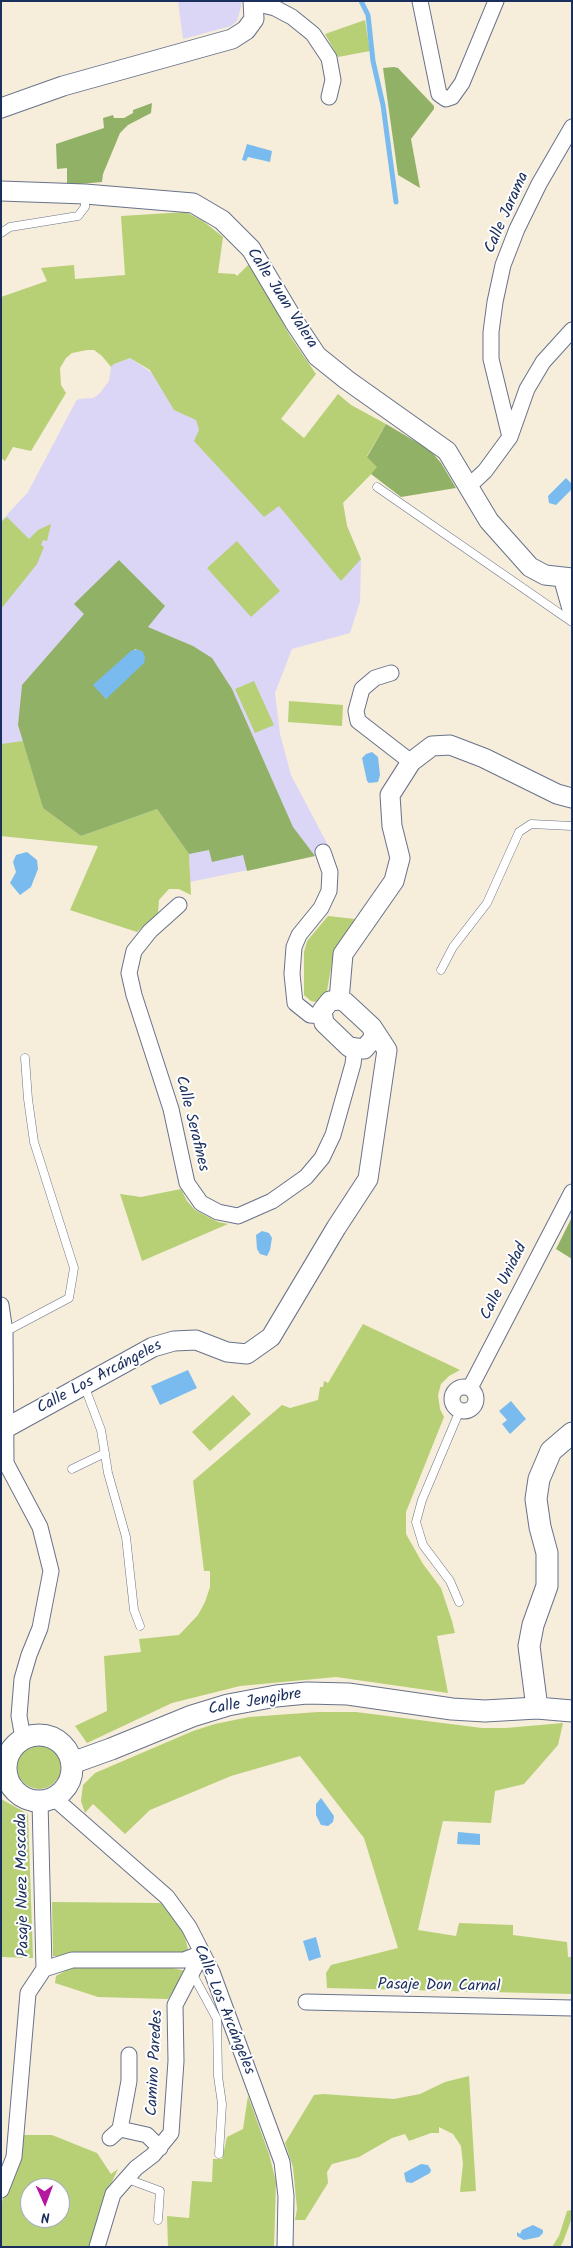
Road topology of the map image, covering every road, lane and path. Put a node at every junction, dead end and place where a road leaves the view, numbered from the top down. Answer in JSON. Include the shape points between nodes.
{"nodes":[{"id":1,"x":420,"y":1,"type":"edge"},
{"id":2,"x":496,"y":1,"type":"edge"},
{"id":3,"x":254,"y":2,"type":"edge"},
{"id":4,"x":329,"y":98,"type":"dead end"},
{"id":5,"x":1,"y":108,"type":"edge"},
{"id":6,"x":572,"y":127,"type":"edge"},
{"id":7,"x":1,"y":191,"type":"edge"},
{"id":8,"x":85,"y":194,"type":"junction"},
{"id":9,"x":1,"y":232,"type":"edge"},
{"id":10,"x":572,"y":330,"type":"edge"},
{"id":11,"x":510,"y":437,"type":"junction"},
{"id":12,"x":469,"y":486,"type":"junction"},
{"id":13,"x":377,"y":487,"type":"dead end"},
{"id":14,"x":568,"y":578,"type":"edge"},
{"id":15,"x":572,"y":609,"type":"edge"},
{"id":16,"x":572,"y":622,"type":"edge"},
{"id":17,"x":391,"y":673,"type":"dead end"},
{"id":18,"x":411,"y":762,"type":"junction"},
{"id":19,"x":572,"y":798,"type":"edge"},
{"id":20,"x":572,"y":826,"type":"edge"},
{"id":21,"x":323,"y":852,"type":"dead end"},
{"id":22,"x":179,"y":905,"type":"dead end"},
{"id":23,"x":441,"y":970,"type":"dead end"},
{"id":24,"x":339,"y":1000,"type":"junction"},
{"id":25,"x":322,"y":1016,"type":"junction"},
{"id":26,"x":372,"y":1027,"type":"junction"},
{"id":27,"x":360,"y":1048,"type":"junction"},
{"id":28,"x":25,"y":1058,"type":"dead end"},
{"id":29,"x":386,"y":1062,"type":"junction"},
{"id":30,"x":572,"y":1192,"type":"edge"},
{"id":31,"x":1,"y":1305,"type":"edge"},
{"id":32,"x":5,"y":1332,"type":"junction"},
{"id":33,"x":84,"y":1385,"type":"junction"},
{"id":34,"x":460,"y":1410,"type":"joint"},
{"id":35,"x":6,"y":1428,"type":"junction"},
{"id":36,"x":572,"y":1433,"type":"edge"},
{"id":37,"x":105,"y":1452,"type":"junction"},
{"id":38,"x":72,"y":1470,"type":"dead end"},
{"id":39,"x":459,"y":1602,"type":"dead end"},
{"id":40,"x":140,"y":1626,"type":"dead end"},
{"id":41,"x":537,"y":1708,"type":"junction"},
{"id":42,"x":572,"y":1711,"type":"edge"},
{"id":43,"x":23,"y":1738,"type":"junction"},
{"id":44,"x":72,"y":1763,"type":"junction"},
{"id":45,"x":3,"y":1773,"type":"edge"},
{"id":46,"x":47,"y":1800,"type":"junction"},
{"id":47,"x":202,"y":1953,"type":"junction"},
{"id":48,"x":44,"y":1969,"type":"junction"},
{"id":49,"x":192,"y":1973,"type":"junction"},
{"id":50,"x":306,"y":2002,"type":"dead end"},
{"id":51,"x":572,"y":2008,"type":"edge"},
{"id":52,"x":129,"y":2055,"type":"dead end"},
{"id":53,"x":160,"y":2148,"type":"junction"},
{"id":54,"x":219,"y":2154,"type":"dead end"},
{"id":55,"x":128,"y":2177,"type":"junction"},
{"id":56,"x":1,"y":2190,"type":"edge"},
{"id":57,"x":158,"y":2220,"type":"dead end"},
{"id":58,"x":97,"y":2247,"type":"edge"},
{"id":59,"x":285,"y":2247,"type":"edge"}],
"edges":[{"from":1,"to":2,"type":"street","via":[[439,94],[446,99],[452,98],[462,84]]},
{"from":3,"to":4,"type":"street","via":[[292,16],[313,34],[329,58],[333,80]]},
{"from":3,"to":5,"type":"street","via":[[254,19],[246,30],[232,39],[63,86]]},
{"from":6,"to":11,"type":"street","name":"Calle Jarama","via":[[517,229],[503,266],[495,302],[490,332],[491,359]]},
{"from":7,"to":8,"type":"street","name":"Calle Juan Valera"},
{"from":8,"to":9,"type":"lane","via":[[85,207],[78,216],[10,227]]},
{"from":8,"to":12,"type":"street","name":"Calle Juan Valera","via":[[193,203],[222,220],[251,249],[318,356],[447,451]]},
{"from":10,"to":11,"type":"street","via":[[543,362],[528,389]]},
{"from":11,"to":12,"type":"street","via":[[485,472]]},
{"from":12,"to":14,"type":"street","name":"Calle Juan Valera","via":[[489,522],[530,567],[545,575]]},
{"from":13,"to":16,"type":"lane"},
{"from":14,"to":15,"type":"street"},
{"from":17,"to":18,"type":"street","via":[[376,678],[362,689],[356,711],[358,721]]},
{"from":18,"to":19,"type":"street","via":[[432,746],[450,745]]},
{"from":18,"to":24,"type":"street","via":[[390,795],[392,826],[400,858],[394,882],[343,954]]},
{"from":20,"to":23,"type":"lane","via":[[531,824],[519,832],[487,903],[453,947]]},
{"from":21,"to":25,"type":"street","via":[[330,872],[329,891],[294,946],[292,974],[294,1003],[310,1014]]},
{"from":22,"to":27,"type":"street","name":"Calle Serafines","via":[[134,950],[130,973],[134,996],[171,1108],[187,1183],[201,1203],[218,1212],[238,1216],[272,1201],[306,1178],[322,1158],[333,1135]]},
{"from":24,"to":25,"type":"street","via":[[330,1001]]},
{"from":24,"to":26,"type":"street","name":"Calle Los Arcángeles"},
{"from":25,"to":27,"type":"street","via":[[324,1023],[349,1047]]},
{"from":26,"to":27,"type":"street","via":[[372,1040]]},
{"from":26,"to":29,"type":"street","name":"Calle Los Arcángeles","via":[[387,1050]]},
{"from":27,"to":29,"type":"street","via":[[375,1051]]},
{"from":28,"to":32,"type":"lane","via":[[34,1142],[74,1268],[70,1298]]},
{"from":29,"to":33,"type":"street","name":"Calle Los Arcángeles","via":[[368,1178],[271,1337],[247,1354],[227,1352],[196,1340],[174,1341],[153,1347]]},
{"from":30,"to":34,"type":"street","name":"Calle Unidad","via":[[470,1388],[476,1403],[469,1410]]},
{"from":31,"to":32,"type":"street"},
{"from":32,"to":35,"type":"street"},
{"from":33,"to":35,"type":"street","name":"Calle Los Arcángeles"},
{"from":33,"to":37,"type":"lane","via":[[101,1430]]},
{"from":34,"to":39,"type":"lane","via":[[416,1522],[423,1544],[450,1581]]},
{"from":35,"to":43,"type":"street","via":[[6,1464],[40,1527],[51,1572],[40,1628],[22,1679],[19,1716]]},
{"from":36,"to":41,"type":"main road","via":[[551,1451],[539,1479],[536,1499],[548,1569],[548,1586],[533,1624],[529,1646]]},
{"from":37,"to":38,"type":"lane"},
{"from":37,"to":40,"type":"lane","via":[[126,1537],[134,1610]]},
{"from":41,"to":42,"type":"main road","name":"Calle Jengibre"},
{"from":41,"to":44,"type":"main road","name":"Calle Jengibre","via":[[486,1711],[348,1694],[276,1696],[192,1716]]},
{"from":43,"to":44,"type":"main road","via":[[33,1735],[54,1738],[66,1749]]},
{"from":43,"to":45,"type":"main road","via":[[9,1753]]},
{"from":44,"to":46,"type":"main road","via":[[69,1784]]},
{"from":45,"to":46,"type":"main road","via":[[23,1798]]},
{"from":46,"to":47,"type":"street","name":"Calle Los Arcángeles","via":[[167,1897],[189,1927]]},
{"from":46,"to":48,"type":"street","name":"Pasaje Nuez Moscada"},
{"from":47,"to":48,"type":"street","via":[[184,1960],[72,1960]]},
{"from":47,"to":49,"type":"street","name":"Camino Paredes"},
{"from":47,"to":59,"type":"street","name":"Calle Los Arcángeles","via":[[212,1972],[282,2162],[286,2196]]},
{"from":48,"to":56,"type":"street","via":[[28,1994],[14,2157]]},
{"from":49,"to":53,"type":"street","name":"Camino Paredes","via":[[175,2006],[176,2061],[171,2133]]},
{"from":49,"to":54,"type":"lane","via":[[217,2019],[222,2104]]},
{"from":50,"to":51,"type":"street","name":"Pasaje Don Carnal"},
{"from":52,"to":53,"type":"street","name":"Camino Paredes","via":[[129,2081],[115,2134],[147,2135]]},
{"from":53,"to":55,"type":"street","name":"Camino Paredes"},
{"from":55,"to":57,"type":"lane","via":[[160,2191]]},
{"from":55,"to":58,"type":"street","name":"Camino Paredes","via":[[113,2194]]}]}
